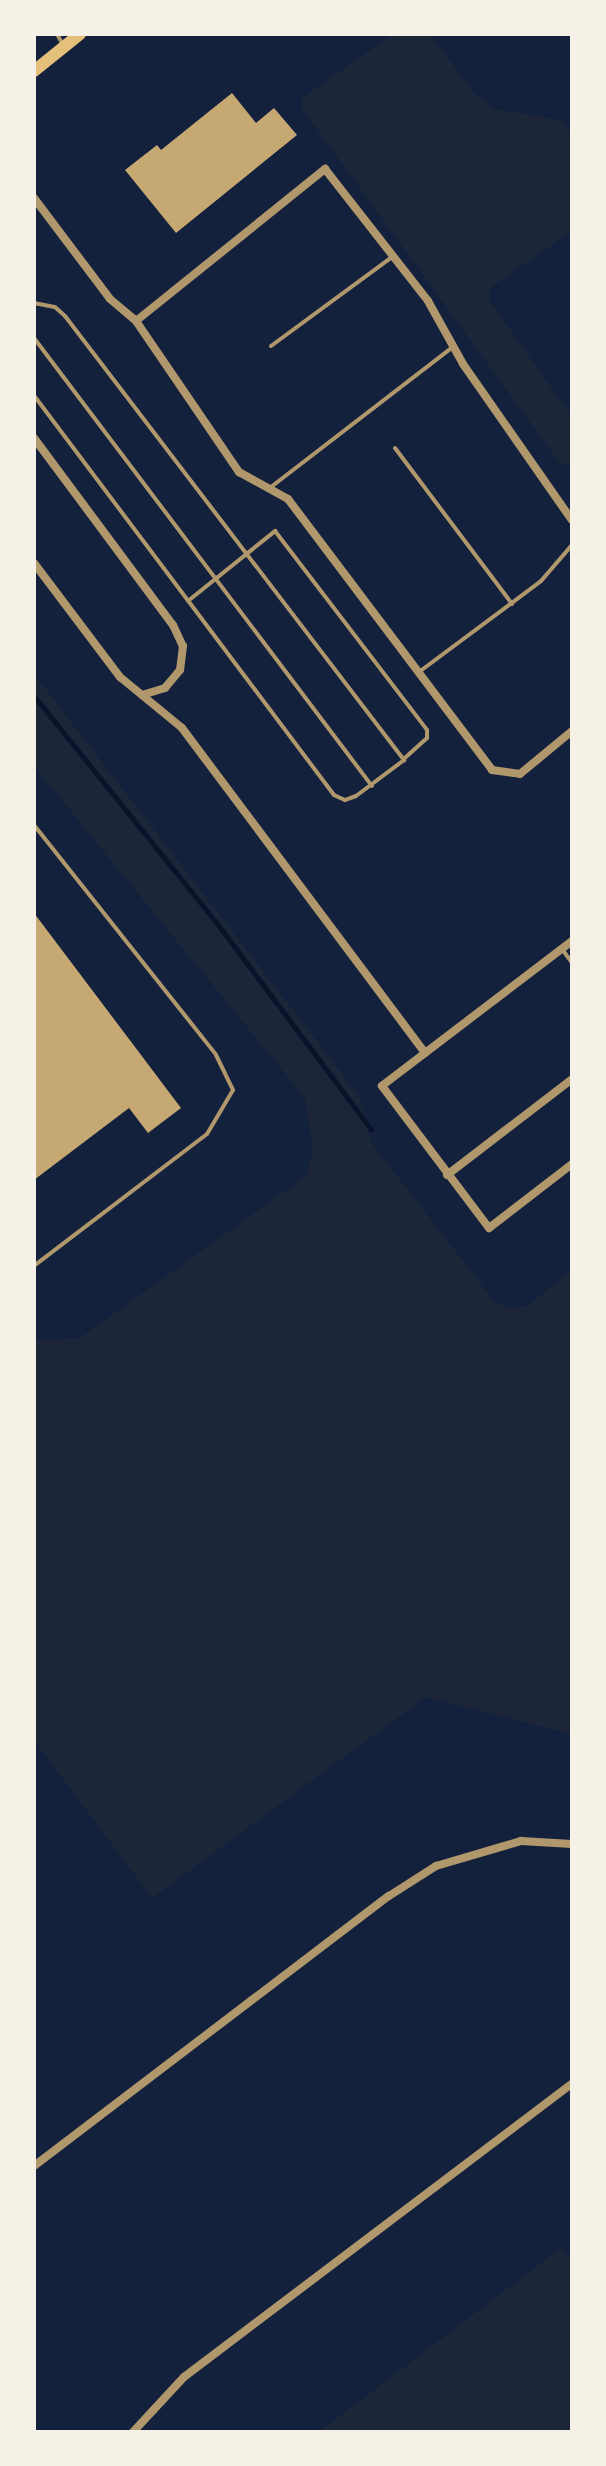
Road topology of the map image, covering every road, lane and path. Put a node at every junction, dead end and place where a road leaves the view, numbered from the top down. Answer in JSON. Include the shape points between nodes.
{"nodes":[{"id":1,"x":57,"y":34,"type":"edge"},
{"id":2,"x":80,"y":34,"type":"edge"},
{"id":3,"x":64,"y":47,"type":"junction"},
{"id":4,"x":34,"y":71,"type":"edge"},
{"id":5,"x":34,"y":198,"type":"edge"},
{"id":6,"x":393,"y":255,"type":"junction"},
{"id":7,"x":34,"y":303,"type":"edge"},
{"id":8,"x":136,"y":321,"type":"junction"},
{"id":9,"x":34,"y":338,"type":"edge"},
{"id":10,"x":271,"y":346,"type":"dead end"},
{"id":11,"x":454,"y":346,"type":"junction"},
{"id":12,"x":34,"y":396,"type":"edge"},
{"id":13,"x":34,"y":438,"type":"edge"},
{"id":14,"x":395,"y":448,"type":"dead end"},
{"id":15,"x":271,"y":487,"type":"junction"},
{"id":16,"x":572,"y":520,"type":"edge"},
{"id":17,"x":572,"y":545,"type":"edge"},
{"id":18,"x":247,"y":554,"type":"junction"},
{"id":19,"x":34,"y":563,"type":"edge"},
{"id":20,"x":214,"y":580,"type":"junction"},
{"id":21,"x":188,"y":601,"type":"junction"},
{"id":22,"x":512,"y":604,"type":"junction"},
{"id":23,"x":417,"y":674,"type":"junction"},
{"id":24,"x":142,"y":695,"type":"junction"},
{"id":25,"x":572,"y":731,"type":"edge"},
{"id":26,"x":404,"y":760,"type":"junction"},
{"id":27,"x":372,"y":786,"type":"junction"},
{"id":28,"x":34,"y":825,"type":"edge"},
{"id":29,"x":572,"y":941,"type":"edge"},
{"id":30,"x":562,"y":949,"type":"junction"},
{"id":31,"x":572,"y":963,"type":"edge"},
{"id":32,"x":425,"y":1053,"type":"junction"},
{"id":33,"x":572,"y":1079,"type":"edge"},
{"id":34,"x":572,"y":1164,"type":"edge"},
{"id":35,"x":447,"y":1175,"type":"junction"},
{"id":36,"x":34,"y":1266,"type":"edge"},
{"id":37,"x":572,"y":1844,"type":"edge"},
{"id":38,"x":572,"y":2084,"type":"edge"},
{"id":39,"x":34,"y":2166,"type":"edge"},
{"id":40,"x":133,"y":2432,"type":"edge"}],
"edges":[{"from":1,"to":3,"type":"lane"},
{"from":2,"to":3,"type":"main road"},
{"from":3,"to":4,"type":"main road"},
{"from":5,"to":8,"type":"street","via":[[110,299]]},
{"from":6,"to":8,"type":"street","via":[[325,169]]},
{"from":6,"to":10,"type":"lane"},
{"from":6,"to":11,"type":"street"},
{"from":7,"to":18,"type":"lane","via":[[55,307],[65,316]]},
{"from":8,"to":15,"type":"street","via":[[239,472]]},
{"from":9,"to":20,"type":"lane"},
{"from":11,"to":15,"type":"lane"},
{"from":11,"to":16,"type":"street"},
{"from":12,"to":21,"type":"lane"},
{"from":13,"to":24,"type":"street","via":[[173,625],[183,646],[180,670],[165,688]]},
{"from":14,"to":22,"type":"lane"},
{"from":15,"to":23,"type":"street","via":[[288,499]]},
{"from":17,"to":22,"type":"lane"},
{"from":18,"to":20,"type":"lane"},
{"from":18,"to":26,"type":"lane"},
{"from":18,"to":26,"type":"lane","via":[[275,531],[323,593],[427,730],[427,738]]},
{"from":19,"to":24,"type":"street","via":[[120,677]]},
{"from":20,"to":21,"type":"lane"},
{"from":20,"to":27,"type":"lane"},
{"from":21,"to":27,"type":"lane","via":[[334,795],[345,800]]},
{"from":22,"to":23,"type":"lane"},
{"from":23,"to":25,"type":"street","via":[[492,770],[505,776],[520,774]]},
{"from":24,"to":32,"type":"street","via":[[182,728]]},
{"from":26,"to":27,"type":"lane"},
{"from":28,"to":36,"type":"lane","via":[[216,1055],[233,1090],[207,1134]]},
{"from":29,"to":30,"type":"street"},
{"from":30,"to":31,"type":"lane"},
{"from":30,"to":32,"type":"street"},
{"from":32,"to":35,"type":"street","via":[[382,1086]]},
{"from":33,"to":35,"type":"street"},
{"from":34,"to":35,"type":"street","via":[[489,1228]]},
{"from":37,"to":39,"type":"street","via":[[521,1841],[436,1866],[389,1896]]},
{"from":38,"to":40,"type":"street","via":[[184,2377]]}]}
